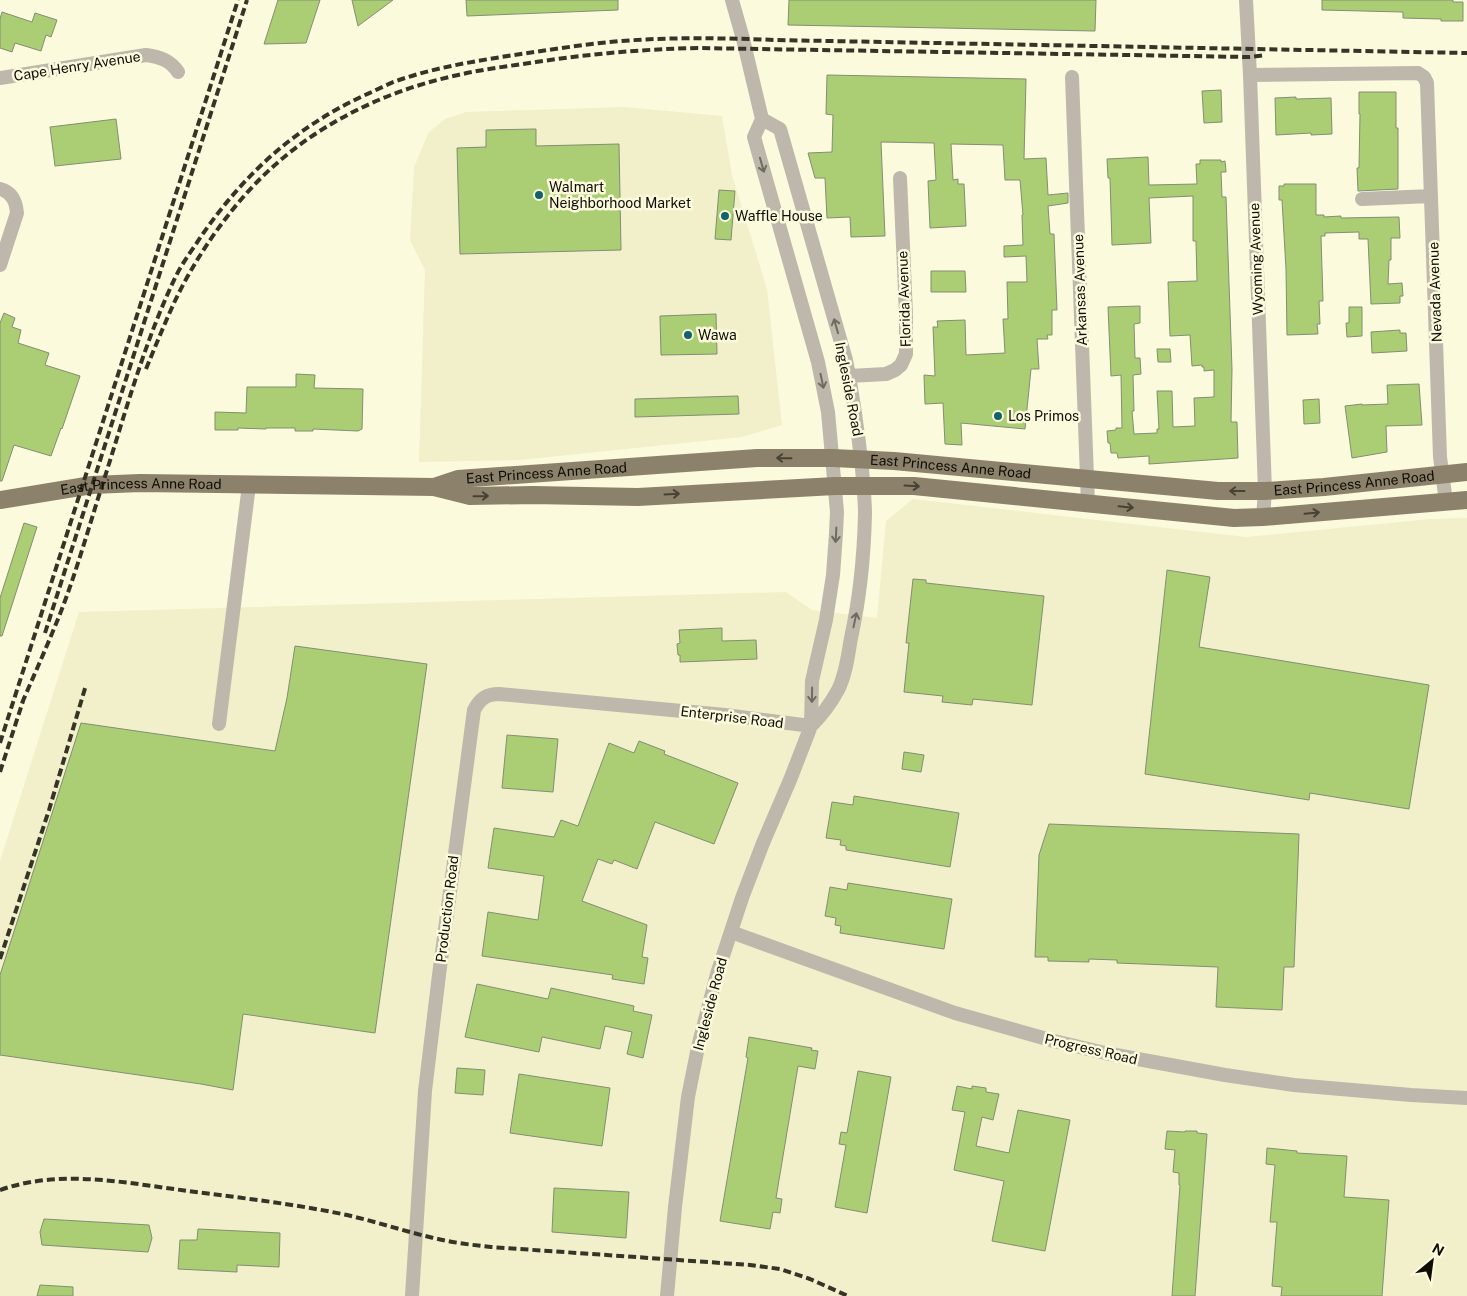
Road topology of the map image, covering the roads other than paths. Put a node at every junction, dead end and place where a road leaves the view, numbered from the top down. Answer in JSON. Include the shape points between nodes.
{"nodes":[{"id":1,"x":732,"y":0,"type":"edge"},
{"id":2,"x":1246,"y":0,"type":"edge"},
{"id":3,"x":178,"y":72,"type":"dead end"},
{"id":4,"x":1250,"y":75,"type":"junction"},
{"id":5,"x":1072,"y":77,"type":"dead end"},
{"id":6,"x":0,"y":78,"type":"edge"},
{"id":7,"x":762,"y":119,"type":"junction"},
{"id":8,"x":900,"y":178,"type":"dead end"},
{"id":9,"x":0,"y":189,"type":"edge"},
{"id":10,"x":1431,"y":196,"type":"junction"},
{"id":11,"x":1362,"y":199,"type":"dead end"},
{"id":12,"x":0,"y":265,"type":"edge"},
{"id":13,"x":849,"y":376,"type":"junction"},
{"id":14,"x":833,"y":458,"type":"junction"},
{"id":15,"x":861,"y":459,"type":"junction"},
{"id":16,"x":1467,"y":472,"type":"edge"},
{"id":17,"x":1442,"y":475,"type":"junction"},
{"id":18,"x":1087,"y":479,"type":"junction"},
{"id":19,"x":249,"y":485,"type":"junction"},
{"id":20,"x":835,"y":486,"type":"junction"},
{"id":21,"x":863,"y":486,"type":"junction"},
{"id":22,"x":434,"y":487,"type":"junction"},
{"id":23,"x":1264,"y":491,"type":"junction"},
{"id":24,"x":0,"y":500,"type":"edge"},
{"id":25,"x":1467,"y":500,"type":"edge"},
{"id":26,"x":1446,"y":502,"type":"junction"},
{"id":27,"x":1088,"y":504,"type":"junction"},
{"id":28,"x":1264,"y":517,"type":"junction"},
{"id":29,"x":653,"y":708,"type":"joint"},
{"id":30,"x":218,"y":724,"type":"dead end"},
{"id":31,"x":811,"y":726,"type":"junction"},
{"id":32,"x":731,"y":932,"type":"junction"},
{"id":33,"x":1467,"y":1098,"type":"edge"},
{"id":34,"x":412,"y":1296,"type":"edge"},
{"id":35,"x":667,"y":1296,"type":"edge"}],
"edges":[{"from":1,"to":7,"type":"street","name":"Ingleside Road"},
{"from":2,"to":4,"type":"street","name":"Wyoming Avenue"},
{"from":3,"to":6,"type":"street","name":"Cape Henry Avenue","via":[[167,61],[146,55]]},
{"from":4,"to":10,"type":"street","name":"Nevada Avenue","via":[[1418,73],[1424,77],[1427,83]]},
{"from":4,"to":23,"type":"street","name":"Wyoming Avenue"},
{"from":5,"to":18,"type":"street","name":"Arkansas Avenue"},
{"from":13,"to":7,"type":"street","name":"Ingleside Road","one_way":true,"via":[[780,129]]},
{"from":7,"to":14,"type":"street","name":"Ingleside Road","one_way":true,"via":[[754,137],[818,362]]},
{"from":8,"to":13,"type":"street","name":"Florida Avenue","via":[[906,354],[901,365],[886,374]]},
{"from":9,"to":12,"type":"street","via":[[12,196],[17,213]]},
{"from":10,"to":11,"type":"street"},
{"from":10,"to":17,"type":"street","name":"Nevada Avenue"},
{"from":13,"to":15,"type":"street","name":"Ingleside Road"},
{"from":14,"to":15,"type":"main road","name":"East Princess Anne Road"},
{"from":14,"to":20,"type":"street","name":"Ingleside Road"},
{"from":14,"to":22,"type":"main road","name":"East Princess Anne Road","one_way":true,"via":[[757,458],[633,466],[458,479]]},
{"from":15,"to":18,"type":"main road","name":"East Princess Anne Road"},
{"from":15,"to":21,"type":"street","name":"Ingleside Road"},
{"from":16,"to":17,"type":"main road","name":"East Princess Anne Road"},
{"from":17,"to":23,"type":"main road","name":"East Princess Anne Road"},
{"from":17,"to":26,"type":"street","name":"Nevada Avenue"},
{"from":23,"to":18,"type":"main road","name":"East Princess Anne Road","one_way":true,"via":[[1218,491]]},
{"from":18,"to":27,"type":"street","name":"Arkansas Avenue"},
{"from":19,"to":22,"type":"main road","name":"East Princess Anne Road"},
{"from":19,"to":24,"type":"main road","name":"East Princess Anne Road","via":[[92,485]]},
{"from":19,"to":30,"type":"street"},
{"from":20,"to":21,"type":"main road","name":"East Princess Anne Road"},
{"from":22,"to":20,"type":"main road","name":"East Princess Anne Road","one_way":true,"via":[[470,496],[638,497]]},
{"from":20,"to":31,"type":"street","name":"Ingleside Road","one_way":true,"via":[[837,519],[833,575],[812,681]]},
{"from":21,"to":27,"type":"main road","name":"East Princess Anne Road","one_way":true,"via":[[914,486]]},
{"from":31,"to":21,"type":"street","name":"Ingleside Road","one_way":true,"via":[[826,710],[839,688],[845,668],[861,577],[865,512]]},
{"from":23,"to":28,"type":"street","name":"Wyoming Avenue"},
{"from":25,"to":26,"type":"main road","name":"East Princess Anne Road"},
{"from":28,"to":26,"type":"main road","name":"East Princess Anne Road","one_way":true},
{"from":27,"to":28,"type":"main road","name":"East Princess Anne Road","one_way":true,"via":[[1234,518]]},
{"from":29,"to":31,"type":"street","name":"Enterprise Road"},
{"from":29,"to":34,"type":"street","name":"Production Road","via":[[490,694],[478,702],[474,710],[425,1091]]},
{"from":31,"to":32,"type":"street","name":"Ingleside Road"},
{"from":32,"to":33,"type":"street","name":"Progress Road","via":[[955,1013],[1105,1053],[1294,1085]]},
{"from":32,"to":35,"type":"street","name":"Ingleside Road","via":[[698,1047],[688,1098]]}]}
